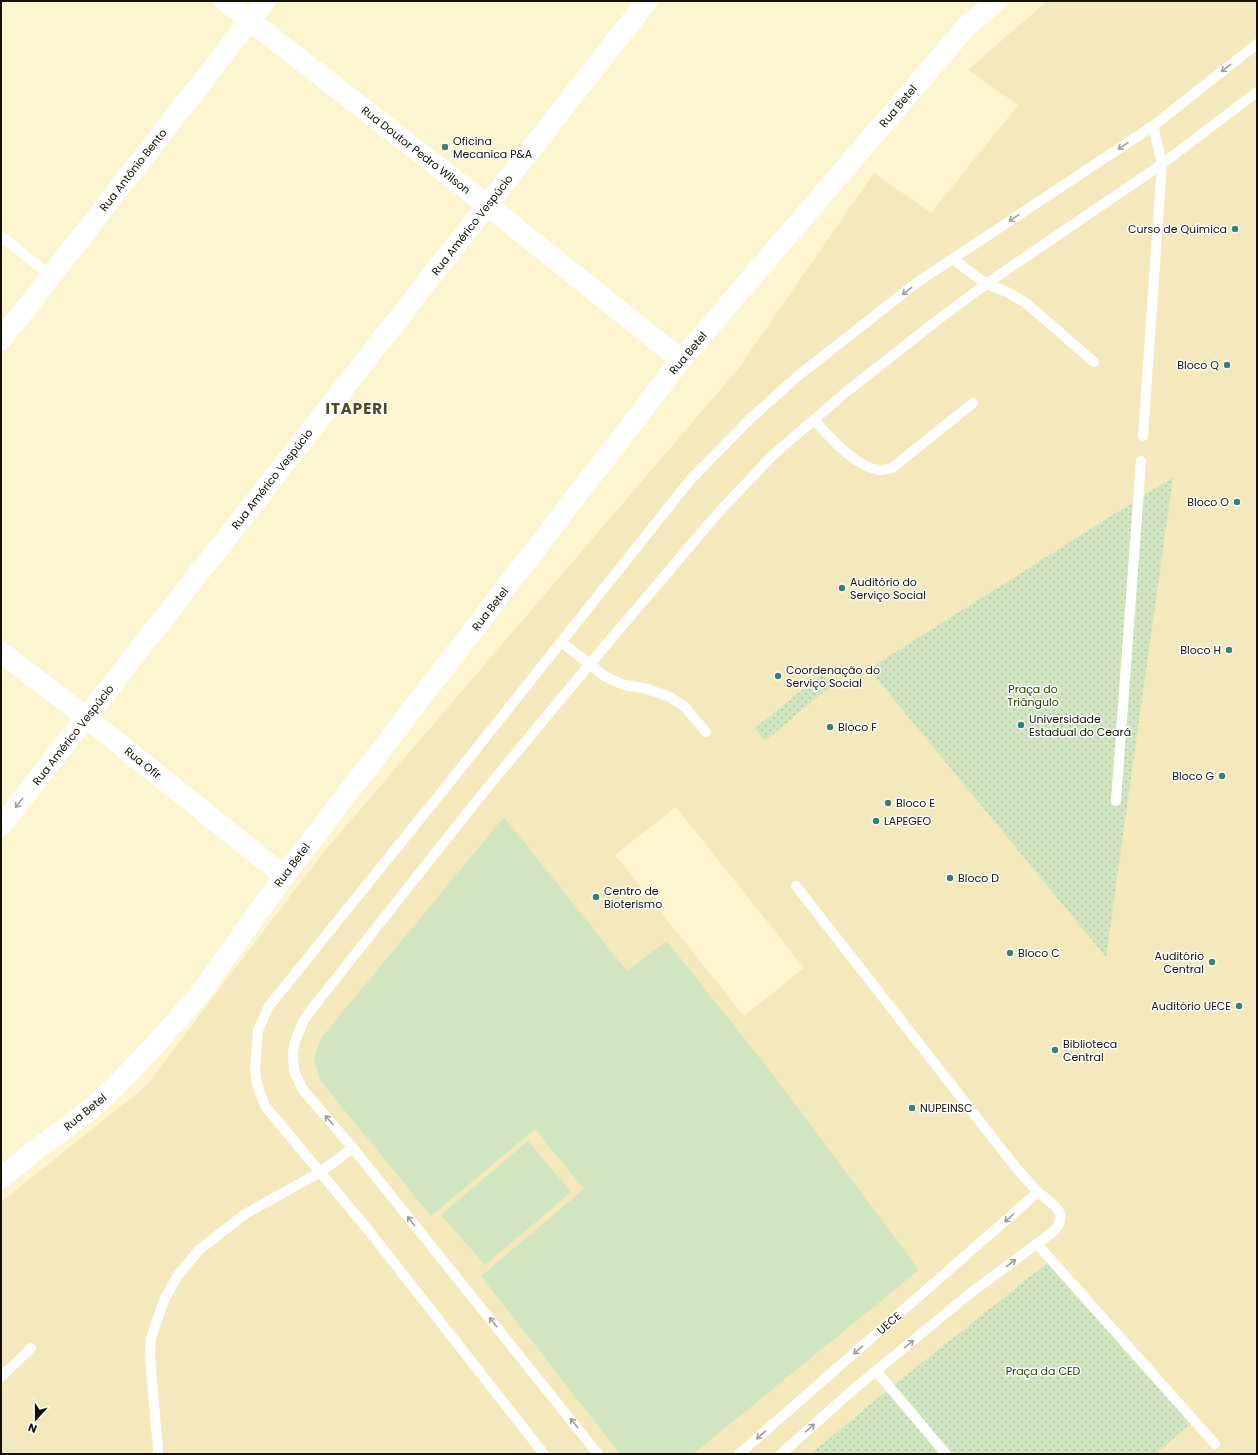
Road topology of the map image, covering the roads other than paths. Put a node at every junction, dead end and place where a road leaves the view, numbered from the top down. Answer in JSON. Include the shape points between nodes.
{"nodes":[{"id":1,"x":225,"y":1,"type":"edge"},
{"id":2,"x":265,"y":1,"type":"edge"},
{"id":3,"x":646,"y":1,"type":"edge"},
{"id":4,"x":983,"y":1,"type":"edge"},
{"id":5,"x":997,"y":1,"type":"edge"},
{"id":6,"x":250,"y":21,"type":"junction"},
{"id":7,"x":968,"y":25,"type":"junction"},
{"id":8,"x":1257,"y":44,"type":"edge"},
{"id":9,"x":1257,"y":92,"type":"edge"},
{"id":10,"x":1153,"y":126,"type":"junction"},
{"id":11,"x":1162,"y":164,"type":"junction"},
{"id":12,"x":488,"y":204,"type":"junction"},
{"id":13,"x":1,"y":236,"type":"edge"},
{"id":14,"x":953,"y":259,"type":"junction"},
{"id":15,"x":51,"y":276,"type":"junction"},
{"id":16,"x":986,"y":284,"type":"junction"},
{"id":17,"x":1,"y":340,"type":"edge"},
{"id":18,"x":681,"y":360,"type":"junction"},
{"id":19,"x":1094,"y":362,"type":"dead end"},
{"id":20,"x":973,"y":403,"type":"dead end"},
{"id":21,"x":814,"y":420,"type":"junction"},
{"id":22,"x":1143,"y":436,"type":"dead end"},
{"id":23,"x":1141,"y":461,"type":"dead end"},
{"id":24,"x":561,"y":642,"type":"junction"},
{"id":25,"x":1,"y":652,"type":"edge"},
{"id":26,"x":589,"y":665,"type":"junction"},
{"id":27,"x":87,"y":718,"type":"junction"},
{"id":28,"x":706,"y":732,"type":"dead end"},
{"id":29,"x":1116,"y":801,"type":"dead end"},
{"id":30,"x":1,"y":826,"type":"edge"},
{"id":31,"x":284,"y":876,"type":"junction"},
{"id":32,"x":796,"y":886,"type":"dead end"},
{"id":33,"x":353,"y":1148,"type":"junction"},
{"id":34,"x":319,"y":1173,"type":"junction"},
{"id":35,"x":1,"y":1178,"type":"edge"},
{"id":36,"x":1038,"y":1192,"type":"junction"},
{"id":37,"x":1037,"y":1244,"type":"junction"},
{"id":38,"x":31,"y":1348,"type":"dead end"},
{"id":39,"x":876,"y":1371,"type":"junction"},
{"id":40,"x":1,"y":1377,"type":"edge"},
{"id":41,"x":1215,"y":1444,"type":"dead end"},
{"id":42,"x":158,"y":1454,"type":"edge"},
{"id":43,"x":544,"y":1454,"type":"edge"},
{"id":44,"x":598,"y":1454,"type":"edge"},
{"id":45,"x":739,"y":1454,"type":"edge"},
{"id":46,"x":781,"y":1454,"type":"edge"},
{"id":47,"x":946,"y":1454,"type":"edge"}],
"edges":[{"from":1,"to":6,"type":"street","name":"Rua Doutor Pedro Wilson"},
{"from":2,"to":6,"type":"street","name":"Rua Antônio Bento"},
{"from":3,"to":12,"type":"street","name":"Rua Américo Vespúcio"},
{"from":4,"to":7,"type":"street","name":"Rua Betel"},
{"from":5,"to":7,"type":"street","name":"Rua Betel"},
{"from":6,"to":12,"type":"street","name":"Rua Doutor Pedro Wilson"},
{"from":6,"to":15,"type":"street","name":"Rua Antônio Bento"},
{"from":7,"to":18,"type":"street","name":"Rua Betel"},
{"from":8,"to":10,"type":"lane","one_way":true},
{"from":9,"to":11,"type":"lane"},
{"from":10,"to":11,"type":"lane"},
{"from":10,"to":14,"type":"lane","one_way":true},
{"from":11,"to":16,"type":"lane"},
{"from":11,"to":22,"type":"lane"},
{"from":12,"to":18,"type":"street","name":"Rua Doutor Pedro Wilson"},
{"from":12,"to":27,"type":"street","name":"Rua Américo Vespúcio"},
{"from":13,"to":15,"type":"lane"},
{"from":14,"to":16,"type":"lane"},
{"from":14,"to":24,"type":"lane","one_way":true,"via":[[919,281],[799,375],[750,418],[690,480]]},
{"from":15,"to":17,"type":"street","name":"Rua Antônio Bento"},
{"from":16,"to":19,"type":"lane","via":[[1026,303]]},
{"from":16,"to":21,"type":"lane","via":[[846,392]]},
{"from":18,"to":31,"type":"street","name":"Rua Betel"},
{"from":20,"to":21,"type":"lane","via":[[892,468],[880,470],[856,460]]},
{"from":21,"to":26,"type":"lane","via":[[773,455],[736,492]]},
{"from":23,"to":29,"type":"lane"},
{"from":24,"to":26,"type":"lane"},
{"from":24,"to":34,"type":"lane","via":[[269,1006],[258,1030],[255,1069],[265,1106]]},
{"from":25,"to":27,"type":"street","name":"Rua Ofir"},
{"from":26,"to":28,"type":"lane","via":[[624,685],[644,688],[670,697],[685,707]]},
{"from":33,"to":26,"type":"lane","one_way":true,"via":[[303,1090],[294,1071],[292,1053],[304,1020],[479,798]]},
{"from":27,"to":30,"type":"street","name":"Rua Américo Vespúcio","one_way":true},
{"from":27,"to":31,"type":"street","name":"Rua Ofir"},
{"from":31,"to":35,"type":"street","name":"Rua Betel","via":[[202,991],[151,1050],[91,1109]]},
{"from":32,"to":36,"type":"lane"},
{"from":33,"to":34,"type":"lane"},
{"from":44,"to":33,"type":"lane","one_way":true},
{"from":34,"to":42,"type":"lane","via":[[245,1214],[199,1250],[178,1275],[164,1300],[151,1338],[150,1358]]},
{"from":34,"to":43,"type":"lane","via":[[369,1231]]},
{"from":36,"to":37,"type":"lane","via":[[1058,1208],[1060,1216],[1057,1227]]},
{"from":36,"to":45,"type":"lane","name":"UECE","one_way":true},
{"from":39,"to":37,"type":"lane","one_way":true,"via":[[968,1295]]},
{"from":37,"to":41,"type":"lane"},
{"from":38,"to":40,"type":"lane"},
{"from":46,"to":39,"type":"lane","one_way":true},
{"from":39,"to":47,"type":"lane"}]}
